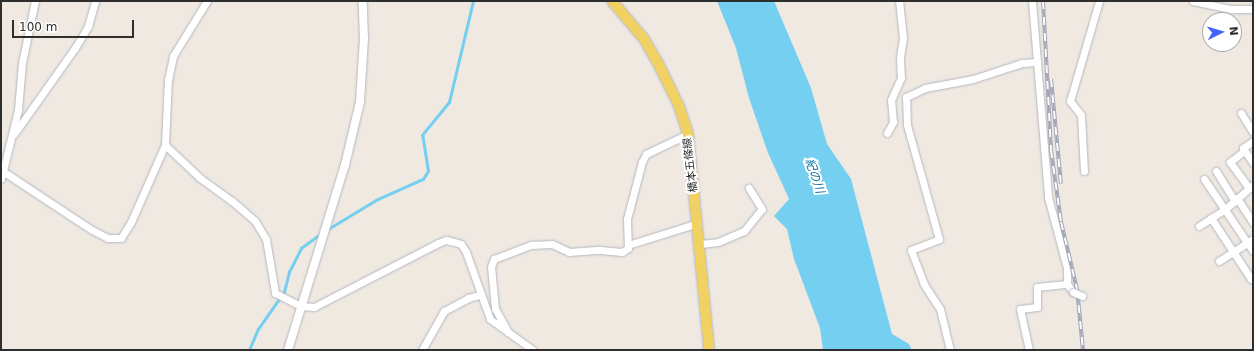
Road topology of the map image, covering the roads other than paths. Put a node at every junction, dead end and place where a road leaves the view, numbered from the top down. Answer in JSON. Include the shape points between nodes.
{"nodes":[{"id":1,"x":35,"y":1,"type":"edge"},
{"id":2,"x":95,"y":1,"type":"edge"},
{"id":3,"x":206,"y":1,"type":"edge"},
{"id":4,"x":363,"y":1,"type":"edge"},
{"id":5,"x":612,"y":1,"type":"edge"},
{"id":6,"x":899,"y":1,"type":"edge"},
{"id":7,"x":1032,"y":1,"type":"edge"},
{"id":8,"x":1099,"y":1,"type":"edge"},
{"id":9,"x":1193,"y":1,"type":"edge"},
{"id":10,"x":1253,"y":9,"type":"edge"},
{"id":11,"x":1037,"y":62,"type":"junction"},
{"id":12,"x":1241,"y":113,"type":"dead end"},
{"id":13,"x":1253,"y":132,"type":"edge"},
{"id":14,"x":887,"y":133,"type":"dead end"},
{"id":15,"x":688,"y":134,"type":"junction"},
{"id":16,"x":11,"y":139,"type":"junction"},
{"id":17,"x":1253,"y":141,"type":"edge"},
{"id":18,"x":165,"y":145,"type":"junction"},
{"id":19,"x":1244,"y":151,"type":"junction"},
{"id":20,"x":1253,"y":163,"type":"edge"},
{"id":21,"x":1084,"y":171,"type":"dead end"},
{"id":22,"x":1216,"y":172,"type":"dead end"},
{"id":23,"x":3,"y":176,"type":"edge"},
{"id":24,"x":1204,"y":179,"type":"dead end"},
{"id":25,"x":1252,"y":187,"type":"edge"},
{"id":26,"x":749,"y":188,"type":"dead end"},
{"id":27,"x":1236,"y":199,"type":"junction"},
{"id":28,"x":1224,"y":210,"type":"junction"},
{"id":29,"x":1211,"y":218,"type":"junction"},
{"id":30,"x":698,"y":223,"type":"junction"},
{"id":31,"x":1253,"y":223,"type":"edge"},
{"id":32,"x":1200,"y":226,"type":"dead end"},
{"id":33,"x":1250,"y":241,"type":"edge"},
{"id":34,"x":700,"y":244,"type":"junction"},
{"id":35,"x":628,"y":245,"type":"junction"},
{"id":36,"x":1233,"y":252,"type":"junction"},
{"id":37,"x":1253,"y":252,"type":"edge"},
{"id":38,"x":1219,"y":261,"type":"dead end"},
{"id":39,"x":1251,"y":279,"type":"dead end"},
{"id":40,"x":1067,"y":284,"type":"junction"},
{"id":41,"x":479,"y":295,"type":"junction"},
{"id":42,"x":1084,"y":298,"type":"dead end"},
{"id":43,"x":301,"y":306,"type":"junction"},
{"id":44,"x":509,"y":334,"type":"junction"},
{"id":45,"x":288,"y":350,"type":"edge"},
{"id":46,"x":422,"y":350,"type":"edge"},
{"id":47,"x":533,"y":350,"type":"edge"},
{"id":48,"x":709,"y":350,"type":"edge"},
{"id":49,"x":950,"y":350,"type":"edge"},
{"id":50,"x":1028,"y":350,"type":"edge"}],
"edges":[{"from":1,"to":16,"type":"street","via":[[22,63],[18,110]]},
{"from":2,"to":16,"type":"street","via":[[88,26],[75,48]]},
{"from":3,"to":18,"type":"street","via":[[173,56],[166,110]]},
{"from":4,"to":43,"type":"street","via":[[364,39],[360,102],[345,165]]},
{"from":5,"to":15,"type":"main road","name":"橋本五條線","via":[[644,39],[658,63],[679,106]]},
{"from":6,"to":14,"type":"street","via":[[903,38],[900,57],[901,78],[892,100],[894,122]]},
{"from":7,"to":11,"type":"street"},
{"from":8,"to":21,"type":"street","via":[[1070,101],[1082,115]]},
{"from":9,"to":10,"type":"street","via":[[1232,9]]},
{"from":11,"to":40,"type":"street","via":[[1048,197],[1067,268]]},
{"from":11,"to":49,"type":"street","via":[[1022,63],[973,79],[925,88],[906,97],[907,125],[939,239],[911,250],[924,284],[940,309]]},
{"from":12,"to":13,"type":"street"},
{"from":15,"to":30,"type":"main road","name":"橋本五條線"},
{"from":15,"to":35,"type":"street","via":[[646,154],[627,219]]},
{"from":16,"to":23,"type":"street"},
{"from":17,"to":19,"type":"street","via":[[1242,148]]},
{"from":18,"to":23,"type":"street","via":[[131,222],[121,238],[108,238],[92,230]]},
{"from":18,"to":43,"type":"street","via":[[200,178],[232,201],[255,222],[266,239],[275,293]]},
{"from":19,"to":20,"type":"street"},
{"from":19,"to":25,"type":"street","via":[[1230,162]]},
{"from":22,"to":27,"type":"street"},
{"from":24,"to":28,"type":"street"},
{"from":25,"to":27,"type":"street"},
{"from":26,"to":34,"type":"street","via":[[762,209],[744,231],[718,242]]},
{"from":27,"to":28,"type":"street"},
{"from":27,"to":31,"type":"street"},
{"from":28,"to":29,"type":"street"},
{"from":28,"to":33,"type":"street"},
{"from":29,"to":32,"type":"street"},
{"from":29,"to":36,"type":"street"},
{"from":30,"to":34,"type":"main road","name":"橋本五條線"},
{"from":30,"to":35,"type":"street"},
{"from":33,"to":36,"type":"street"},
{"from":33,"to":37,"type":"street"},
{"from":34,"to":48,"type":"main road","name":"橋本五條線"},
{"from":35,"to":44,"type":"street","via":[[622,252],[569,252],[552,244],[531,245],[494,259],[491,267],[495,309]]},
{"from":36,"to":38,"type":"street"},
{"from":36,"to":39,"type":"street"},
{"from":40,"to":42,"type":"street","bridge":true,"via":[[1073,292]]},
{"from":40,"to":50,"type":"street","via":[[1037,287],[1038,307],[1020,310]]},
{"from":41,"to":43,"type":"street","via":[[461,244],[446,240],[314,307]]},
{"from":41,"to":44,"type":"street","via":[[490,319]]},
{"from":41,"to":46,"type":"street","via":[[444,311]]},
{"from":43,"to":45,"type":"street"},
{"from":44,"to":47,"type":"street"}]}
